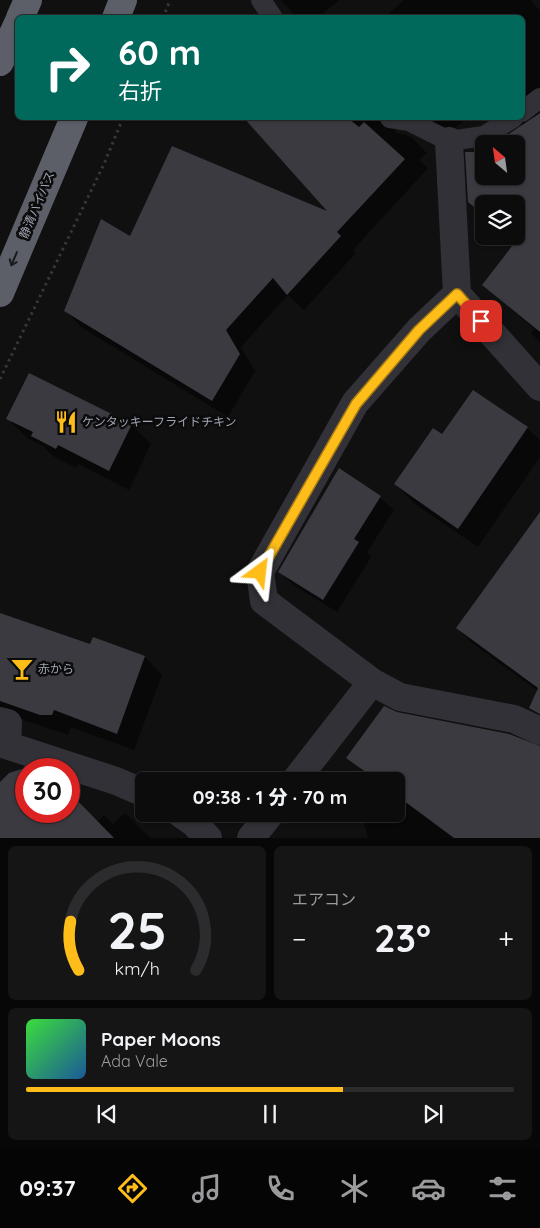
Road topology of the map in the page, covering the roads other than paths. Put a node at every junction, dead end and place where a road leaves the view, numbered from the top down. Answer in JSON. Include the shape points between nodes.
{"nodes":[{"id":1,"x":28,"y":0,"type":"edge"},
{"id":2,"x":123,"y":0,"type":"edge"},
{"id":3,"x":261,"y":0,"type":"edge"},
{"id":4,"x":21,"y":15,"type":"edge"},
{"id":5,"x":117,"y":15,"type":"edge"},
{"id":6,"x":270,"y":15,"type":"edge"},
{"id":7,"x":15,"y":30,"type":"edge"},
{"id":8,"x":0,"y":62,"type":"edge"},
{"id":9,"x":540,"y":98,"type":"edge"},
{"id":10,"x":525,"y":110,"type":"edge"},
{"id":11,"x":73,"y":120,"type":"edge"},
{"id":12,"x":403,"y":120,"type":"edge"},
{"id":13,"x":511,"y":120,"type":"edge"},
{"id":14,"x":449,"y":141,"type":"junction"},
{"id":15,"x":0,"y":293,"type":"edge"},
{"id":16,"x":457,"y":294,"type":"junction"},
{"id":17,"x":540,"y":387,"type":"edge"},
{"id":18,"x":372,"y":682,"type":"junction"},
{"id":19,"x":540,"y":731,"type":"edge"},
{"id":20,"x":2,"y":736,"type":"edge"},
{"id":21,"x":302,"y":772,"type":"edge"},
{"id":22,"x":135,"y":789,"type":"edge"},
{"id":23,"x":193,"y":822,"type":"edge"},
{"id":24,"x":264,"y":822,"type":"edge"},
{"id":25,"x":208,"y":838,"type":"edge"},
{"id":26,"x":252,"y":838,"type":"edge"}],
"edges":[{"from":1,"to":4,"type":"highway"},
{"from":2,"to":5,"type":"highway"},
{"from":3,"to":6,"type":"lane"},
{"from":7,"to":8,"type":"highway"},
{"from":9,"to":10,"type":"lane"},
{"from":11,"to":15,"type":"highway","name":"静清バイパス","one_way":true},
{"from":12,"to":14,"type":"lane"},
{"from":13,"to":14,"type":"lane","via":[[484,136]]},
{"from":14,"to":16,"type":"street"},
{"from":16,"to":17,"type":"street"},
{"from":16,"to":18,"type":"street","via":[[419,330],[356,404],[260,572],[264,601]]},
{"from":18,"to":19,"type":"street","via":[[400,697],[514,719]]},
{"from":18,"to":21,"type":"street"},
{"from":20,"to":22,"type":"street"},
{"from":23,"to":25,"type":"street"},
{"from":24,"to":26,"type":"street"}]}
